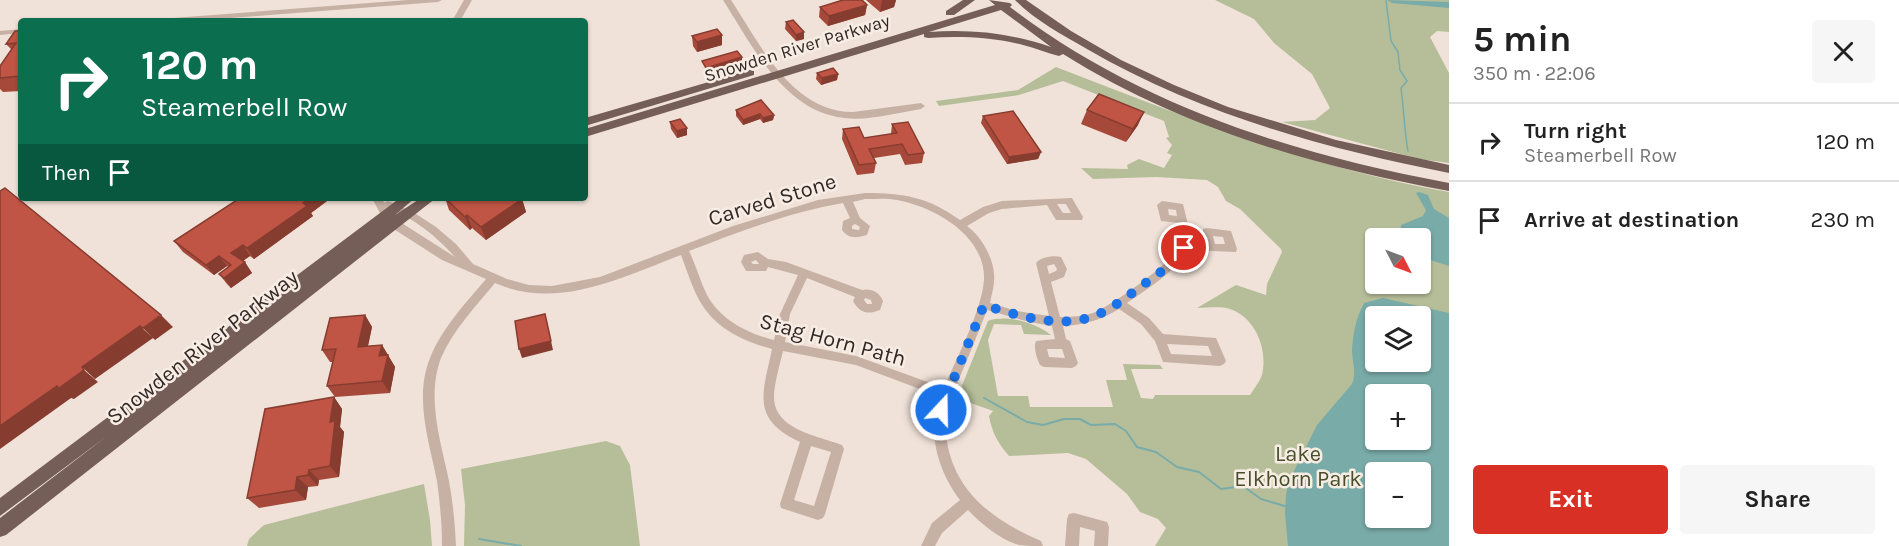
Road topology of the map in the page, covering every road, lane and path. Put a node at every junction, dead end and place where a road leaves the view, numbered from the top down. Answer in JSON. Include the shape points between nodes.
{"nodes":[{"id":1,"x":438,"y":0,"type":"edge"},
{"id":2,"x":468,"y":0,"type":"edge"},
{"id":3,"x":727,"y":0,"type":"edge"},
{"id":4,"x":970,"y":0,"type":"edge"},
{"id":5,"x":1021,"y":0,"type":"edge"},
{"id":6,"x":996,"y":2,"type":"edge"},
{"id":7,"x":950,"y":13,"type":"junction"},
{"id":8,"x":200,"y":18,"type":"edge"},
{"id":9,"x":458,"y":18,"type":"edge"},
{"id":10,"x":18,"y":31,"type":"edge"},
{"id":11,"x":0,"y":33,"type":"edge"},
{"id":12,"x":873,"y":45,"type":"junction"},
{"id":13,"x":1094,"y":68,"type":"junction"},
{"id":14,"x":776,"y":70,"type":"junction"},
{"id":15,"x":921,"y":106,"type":"dead end"},
{"id":16,"x":588,"y":121,"type":"edge"},
{"id":17,"x":588,"y":132,"type":"edge"},
{"id":18,"x":1449,"y":169,"type":"edge"},
{"id":19,"x":1449,"y":187,"type":"edge"},
{"id":20,"x":846,"y":198,"type":"junction"},
{"id":21,"x":404,"y":201,"type":"edge"},
{"id":22,"x":420,"y":201,"type":"edge"},
{"id":23,"x":1050,"y":202,"type":"dead end"},
{"id":24,"x":390,"y":210,"type":"edge"},
{"id":25,"x":856,"y":220,"type":"dead end"},
{"id":26,"x":1183,"y":220,"type":"dead end"},
{"id":27,"x":960,"y":225,"type":"junction"},
{"id":28,"x":1186,"y":236,"type":"junction"},
{"id":29,"x":1209,"y":239,"type":"dead end"},
{"id":30,"x":682,"y":249,"type":"junction"},
{"id":31,"x":765,"y":262,"type":"dead end"},
{"id":32,"x":468,"y":265,"type":"junction"},
{"id":33,"x":804,"y":273,"type":"junction"},
{"id":34,"x":493,"y":279,"type":"junction"},
{"id":35,"x":1045,"y":280,"type":"dead end"},
{"id":36,"x":861,"y":295,"type":"dead end"},
{"id":37,"x":1119,"y":303,"type":"junction"},
{"id":38,"x":984,"y":305,"type":"junction"},
{"id":39,"x":1056,"y":321,"type":"junction"},
{"id":40,"x":1160,"y":339,"type":"junction"},
{"id":41,"x":1062,"y":344,"type":"dead end"},
{"id":42,"x":778,"y":346,"type":"junction"},
{"id":43,"x":947,"y":394,"type":"junction"},
{"id":44,"x":807,"y":439,"type":"junction"},
{"id":45,"x":968,"y":502,"type":"junction"},
{"id":46,"x":0,"y":508,"type":"edge"},
{"id":47,"x":0,"y":529,"type":"edge"},
{"id":48,"x":449,"y":546,"type":"edge"},
{"id":49,"x":928,"y":546,"type":"edge"},
{"id":50,"x":1036,"y":546,"type":"edge"},
{"id":51,"x":1072,"y":546,"type":"edge"},
{"id":52,"x":1101,"y":546,"type":"edge"}],
"edges":[{"from":1,"to":8,"type":"street"},
{"from":2,"to":9,"type":"street"},
{"from":3,"to":14,"type":"street"},
{"from":4,"to":7,"type":"main road"},
{"from":5,"to":6,"type":"main road","name":"Snowden River Parkway"},
{"from":5,"to":18,"type":"main road","via":[[1109,57],[1209,103],[1309,137]]},
{"from":6,"to":7,"type":"main road","name":"Snowden River Parkway"},
{"from":6,"to":12,"type":"main road","name":"Snowden River Parkway"},
{"from":6,"to":13,"type":"main road"},
{"from":7,"to":14,"type":"main road","name":"Snowden River Parkway"},
{"from":10,"to":11,"type":"street"},
{"from":12,"to":13,"type":"main road","via":[[945,33],[986,35],[1040,47]]},
{"from":12,"to":14,"type":"main road","name":"Snowden River Parkway"},
{"from":13,"to":19,"type":"main road","via":[[1247,135],[1335,162]]},
{"from":14,"to":15,"type":"street","via":[[804,101],[828,112],[853,115]]},
{"from":14,"to":16,"type":"main road","name":"Snowden River Parkway"},
{"from":14,"to":17,"type":"main road","name":"Snowden River Parkway"},
{"from":20,"to":25,"type":"street"},
{"from":20,"to":27,"type":"street","name":"Carved Stone","via":[[907,198],[932,207]]},
{"from":20,"to":30,"type":"street","name":"Carved Stone","via":[[768,219]]},
{"from":21,"to":24,"type":"main road","name":"Snowden River Parkway"},
{"from":22,"to":24,"type":"main road","name":"Snowden River Parkway"},
{"from":23,"to":27,"type":"street","via":[[993,207]]},
{"from":24,"to":32,"type":"street","name":"Carved Stone","via":[[436,251]]},
{"from":24,"to":32,"type":"street","name":"Carved Stone","via":[[456,249]]},
{"from":24,"to":46,"type":"main road","name":"Snowden River Parkway"},
{"from":24,"to":47,"type":"main road","name":"Snowden River Parkway"},
{"from":26,"to":28,"type":"street"},
{"from":27,"to":38,"type":"street","name":"Carved Stone","via":[[987,262],[989,283]]},
{"from":28,"to":29,"type":"street"},
{"from":28,"to":37,"type":"street","via":[[1179,257]]},
{"from":30,"to":34,"type":"street","name":"Carved Stone","via":[[616,276],[572,288],[529,289]]},
{"from":30,"to":42,"type":"street","name":"Stag Horn Path","via":[[703,297],[719,318],[749,338]]},
{"from":31,"to":33,"type":"street"},
{"from":32,"to":34,"type":"street","name":"Carved Stone"},
{"from":33,"to":36,"type":"street"},
{"from":33,"to":42,"type":"street","via":[[787,309]]},
{"from":34,"to":48,"type":"street","via":[[450,332],[431,375],[429,404],[447,509]]},
{"from":35,"to":39,"type":"street"},
{"from":37,"to":39,"type":"street","via":[[1094,317]]},
{"from":37,"to":40,"type":"street","via":[[1145,321]]},
{"from":38,"to":39,"type":"street","via":[[1027,318]]},
{"from":38,"to":43,"type":"street","name":"Carved Stone"},
{"from":39,"to":41,"type":"street"},
{"from":40,"to":40,"type":"street","via":[[1212,341],[1220,361],[1167,358]]},
{"from":42,"to":43,"type":"street","name":"Stag Horn Path","via":[[862,362]]},
{"from":42,"to":44,"type":"street","via":[[769,406],[780,425]]},
{"from":43,"to":45,"type":"street","name":"Carved Stone","via":[[939,425],[940,447]]},
{"from":44,"to":44,"type":"street","via":[[838,449],[818,514],[786,504]]},
{"from":45,"to":49,"type":"street","via":[[937,528]]},
{"from":45,"to":50,"type":"street","name":"Carved Stone","via":[[994,525]]},
{"from":51,"to":52,"type":"street","via":[[1074,519],[1102,527]]}]}
